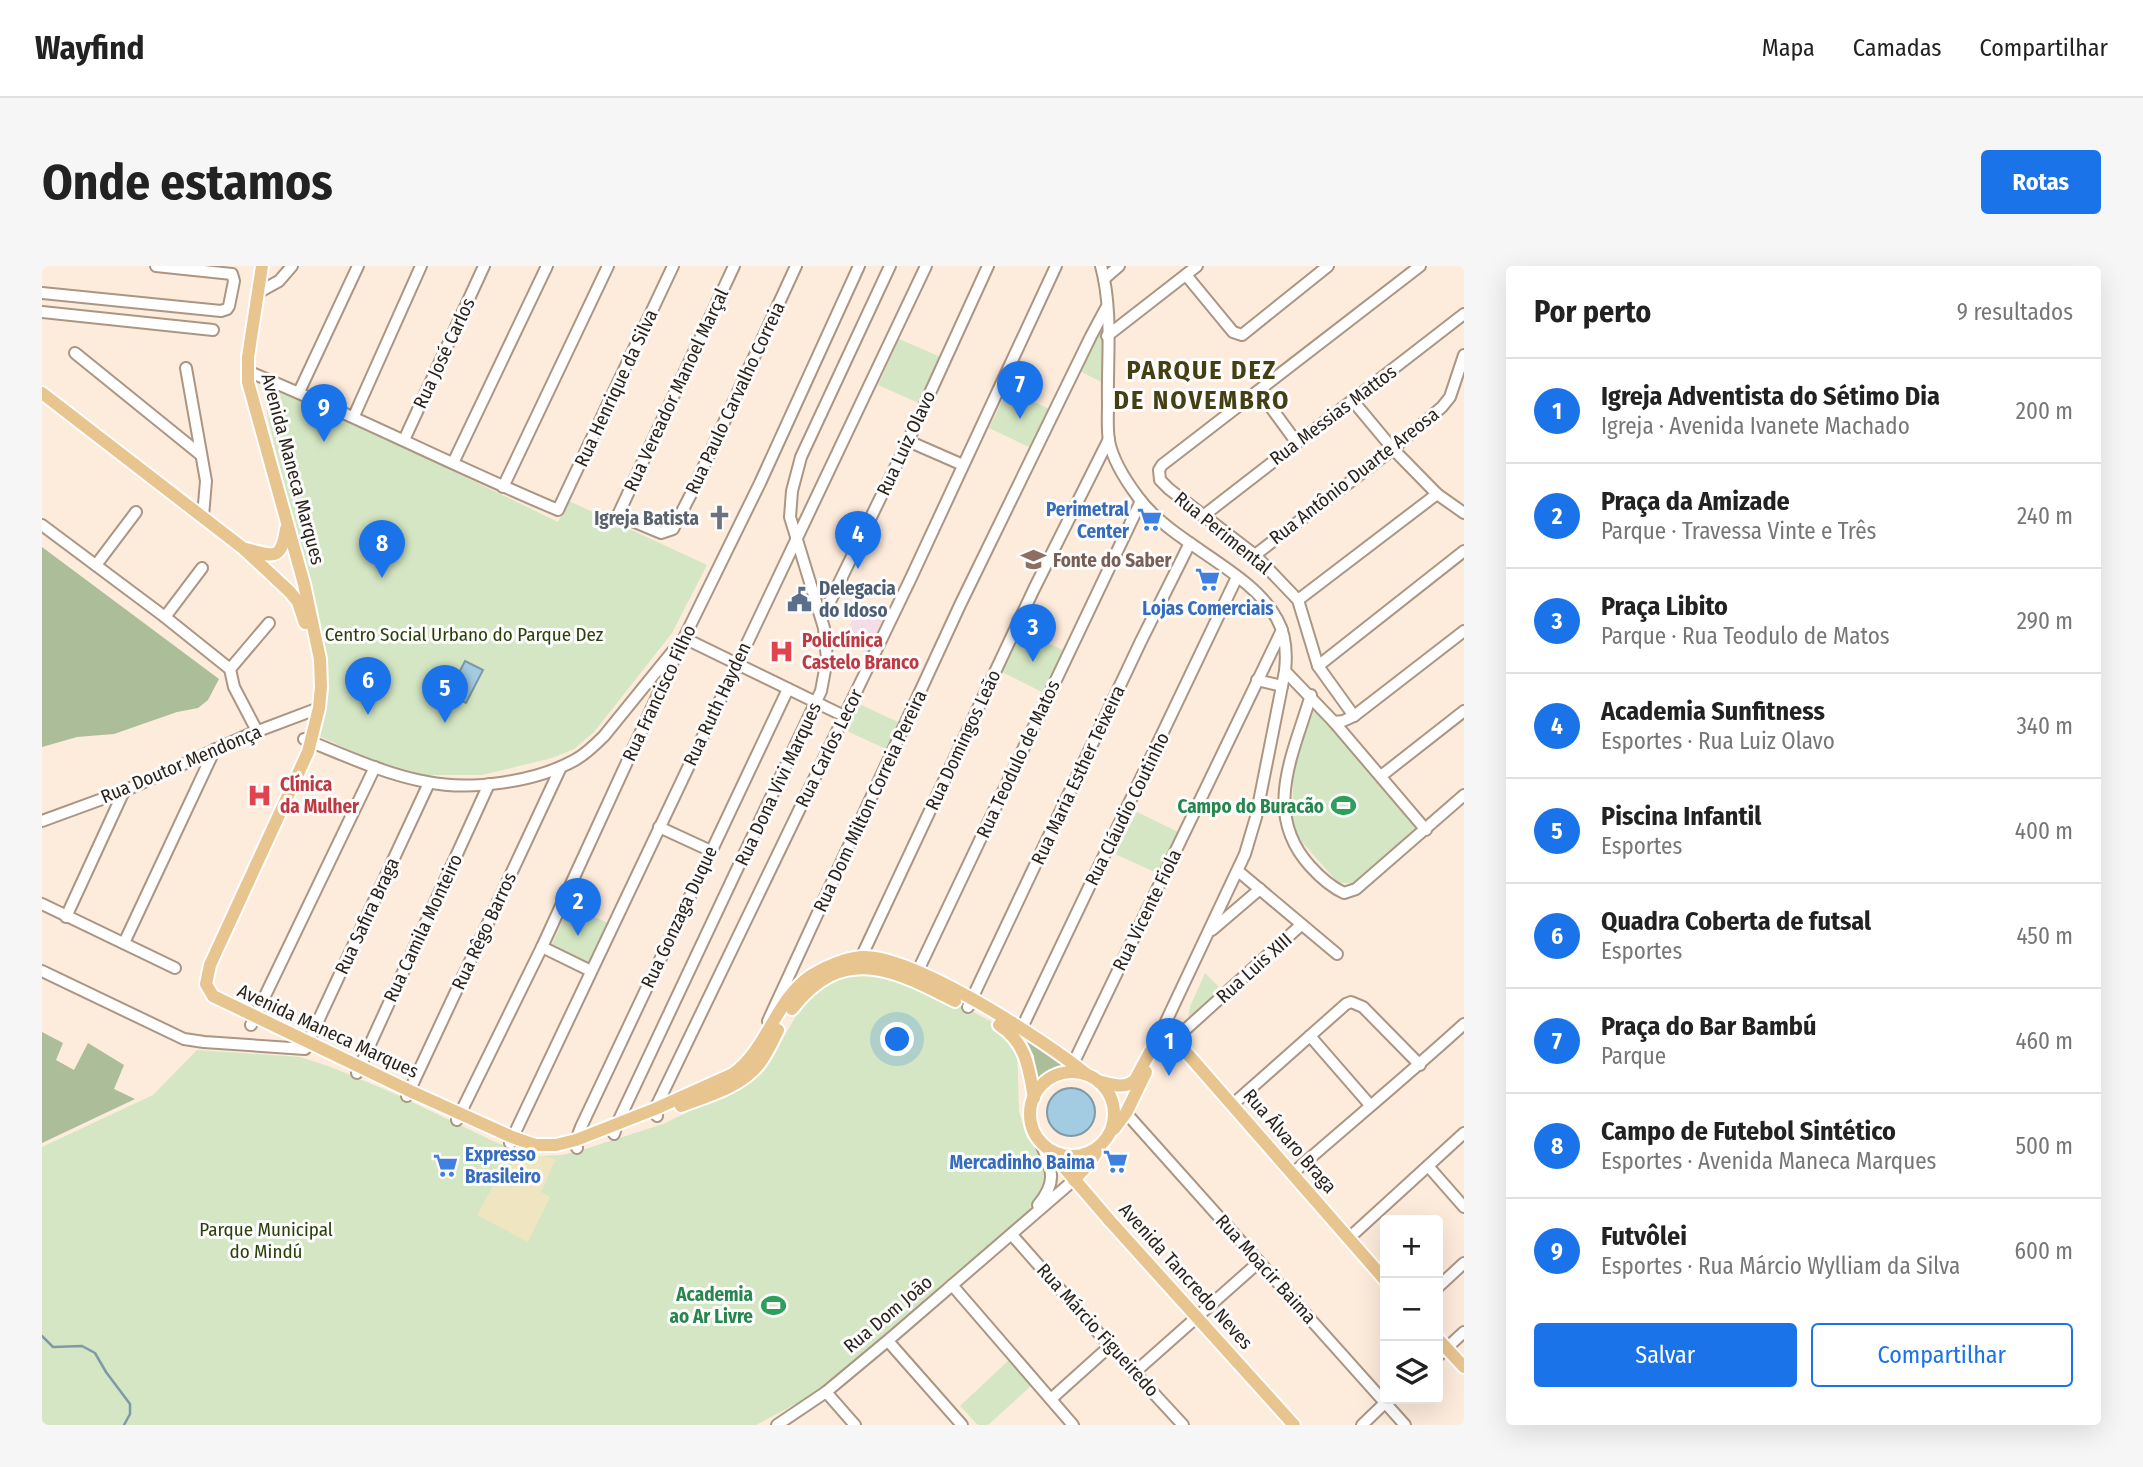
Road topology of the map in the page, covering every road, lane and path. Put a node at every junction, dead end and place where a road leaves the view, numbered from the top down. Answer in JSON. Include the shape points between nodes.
{"nodes":[{"id":1,"x":156,"y":266,"type":"edge"},
{"id":2,"x":262,"y":266,"type":"edge"},
{"id":3,"x":292,"y":266,"type":"edge"},
{"id":4,"x":358,"y":266,"type":"edge"},
{"id":5,"x":421,"y":266,"type":"edge"},
{"id":6,"x":484,"y":266,"type":"edge"},
{"id":7,"x":545,"y":266,"type":"edge"},
{"id":8,"x":608,"y":266,"type":"edge"},
{"id":9,"x":673,"y":266,"type":"edge"},
{"id":10,"x":734,"y":266,"type":"edge"},
{"id":11,"x":796,"y":266,"type":"edge"},
{"id":12,"x":859,"y":266,"type":"edge"},
{"id":13,"x":890,"y":266,"type":"edge"},
{"id":14,"x":926,"y":266,"type":"edge"},
{"id":15,"x":988,"y":266,"type":"edge"},
{"id":16,"x":1056,"y":266,"type":"edge"},
{"id":17,"x":1101,"y":266,"type":"edge"},
{"id":18,"x":1119,"y":266,"type":"edge"},
{"id":19,"x":1197,"y":266,"type":"edge"},
{"id":20,"x":1328,"y":266,"type":"edge"},
{"id":21,"x":1420,"y":266,"type":"edge"},
{"id":22,"x":1186,"y":275,"type":"junction"},
{"id":23,"x":1104,"y":279,"type":"junction"},
{"id":24,"x":259,"y":292,"type":"junction"},
{"id":25,"x":42,"y":293,"type":"edge"},
{"id":26,"x":1107,"y":306,"type":"junction"},
{"id":27,"x":42,"y":312,"type":"edge"},
{"id":28,"x":1464,"y":314,"type":"edge"},
{"id":29,"x":213,"y":330,"type":"dead end"},
{"id":30,"x":1107,"y":337,"type":"junction"},
{"id":31,"x":75,"y":353,"type":"dead end"},
{"id":32,"x":1464,"y":355,"type":"edge"},
{"id":33,"x":186,"y":368,"type":"dead end"},
{"id":34,"x":247,"y":371,"type":"junction"},
{"id":35,"x":1259,"y":391,"type":"junction"},
{"id":36,"x":299,"y":392,"type":"junction"},
{"id":37,"x":42,"y":393,"type":"edge"},
{"id":38,"x":1353,"y":401,"type":"junction"},
{"id":39,"x":354,"y":416,"type":"junction"},
{"id":40,"x":1109,"y":439,"type":"junction"},
{"id":41,"x":404,"y":440,"type":"junction"},
{"id":42,"x":908,"y":441,"type":"junction"},
{"id":43,"x":1297,"y":443,"type":"junction"},
{"id":44,"x":1393,"y":449,"type":"junction"},
{"id":45,"x":201,"y":455,"type":"junction"},
{"id":46,"x":453,"y":463,"type":"junction"},
{"id":47,"x":963,"y":465,"type":"junction"},
{"id":48,"x":503,"y":487,"type":"junction"},
{"id":49,"x":1437,"y":494,"type":"junction"},
{"id":50,"x":1141,"y":501,"type":"junction"},
{"id":51,"x":136,"y":512,"type":"dead end"},
{"id":52,"x":1464,"y":513,"type":"edge"},
{"id":53,"x":203,"y":516,"type":"junction"},
{"id":54,"x":1203,"y":516,"type":"junction"},
{"id":55,"x":287,"y":522,"type":"junction"},
{"id":56,"x":42,"y":525,"type":"edge"},
{"id":57,"x":673,"y":528,"type":"joint"},
{"id":58,"x":796,"y":538,"type":"junction"},
{"id":59,"x":1190,"y":544,"type":"junction"},
{"id":60,"x":244,"y":549,"type":"junction"},
{"id":61,"x":1464,"y":551,"type":"edge"},
{"id":62,"x":1255,"y":555,"type":"junction"},
{"id":63,"x":96,"y":565,"type":"junction"},
{"id":64,"x":202,"y":568,"type":"dead end"},
{"id":65,"x":1237,"y":578,"type":"junction"},
{"id":66,"x":1298,"y":600,"type":"junction"},
{"id":67,"x":165,"y":617,"type":"junction"},
{"id":68,"x":822,"y":618,"type":"junction"},
{"id":69,"x":269,"y":623,"type":"dead end"},
{"id":70,"x":1282,"y":630,"type":"junction"},
{"id":71,"x":1464,"y":631,"type":"edge"},
{"id":72,"x":684,"y":638,"type":"junction"},
{"id":73,"x":736,"y":663,"type":"junction"},
{"id":74,"x":1318,"y":666,"type":"junction"},
{"id":75,"x":230,"y":669,"type":"junction"},
{"id":76,"x":1285,"y":671,"type":"junction"},
{"id":77,"x":1258,"y":680,"type":"junction"},
{"id":78,"x":1282,"y":686,"type":"junction"},
{"id":79,"x":788,"y":689,"type":"junction"},
{"id":80,"x":1311,"y":695,"type":"junction"},
{"id":81,"x":817,"y":703,"type":"junction"},
{"id":82,"x":315,"y":709,"type":"junction"},
{"id":83,"x":1464,"y":711,"type":"edge"},
{"id":84,"x":844,"y":716,"type":"junction"},
{"id":85,"x":1354,"y":716,"type":"junction"},
{"id":86,"x":1334,"y":722,"type":"junction"},
{"id":87,"x":257,"y":731,"type":"junction"},
{"id":88,"x":308,"y":741,"type":"junction"},
{"id":89,"x":215,"y":749,"type":"junction"},
{"id":90,"x":375,"y":767,"type":"junction"},
{"id":91,"x":561,"y":767,"type":"junction"},
{"id":92,"x":1381,"y":776,"type":"junction"},
{"id":93,"x":429,"y":783,"type":"junction"},
{"id":94,"x":489,"y":783,"type":"junction"},
{"id":95,"x":124,"y":791,"type":"junction"},
{"id":96,"x":1464,"y":795,"type":"edge"},
{"id":97,"x":43,"y":822,"type":"edge"},
{"id":98,"x":659,"y":827,"type":"junction"},
{"id":99,"x":1426,"y":830,"type":"junction"},
{"id":100,"x":711,"y":851,"type":"junction"},
{"id":101,"x":1238,"y":872,"type":"junction"},
{"id":102,"x":1261,"y":889,"type":"junction"},
{"id":103,"x":42,"y":904,"type":"edge"},
{"id":104,"x":66,"y":917,"type":"junction"},
{"id":105,"x":1301,"y":926,"type":"junction"},
{"id":106,"x":1208,"y":934,"type":"junction"},
{"id":107,"x":124,"y":943,"type":"junction"},
{"id":108,"x":542,"y":947,"type":"junction"},
{"id":109,"x":1337,"y":954,"type":"dead end"},
{"id":110,"x":859,"y":962,"type":"junction"},
{"id":111,"x":175,"y":968,"type":"dead end"},
{"id":112,"x":42,"y":971,"type":"edge"},
{"id":113,"x":591,"y":971,"type":"junction"},
{"id":114,"x":916,"y":975,"type":"junction"},
{"id":115,"x":970,"y":1003,"type":"junction"},
{"id":116,"x":252,"y":1021,"type":"junction"},
{"id":117,"x":1464,"y":1024,"type":"edge"},
{"id":118,"x":1162,"y":1030,"type":"junction"},
{"id":119,"x":1019,"y":1034,"type":"junction"},
{"id":120,"x":1310,"y":1036,"type":"junction"},
{"id":121,"x":1175,"y":1040,"type":"junction"},
{"id":122,"x":307,"y":1046,"type":"junction"},
{"id":123,"x":1153,"y":1048,"type":"junction"},
{"id":124,"x":1073,"y":1064,"type":"junction"},
{"id":125,"x":752,"y":1065,"type":"junction"},
{"id":126,"x":1420,"y":1065,"type":"junction"},
{"id":127,"x":358,"y":1070,"type":"junction"},
{"id":128,"x":1092,"y":1078,"type":"junction"},
{"id":129,"x":409,"y":1093,"type":"junction"},
{"id":130,"x":1034,"y":1097,"type":"junction"},
{"id":131,"x":1232,"y":1105,"type":"junction"},
{"id":132,"x":1370,"y":1105,"type":"junction"},
{"id":133,"x":656,"y":1112,"type":"junction"},
{"id":134,"x":1126,"y":1113,"type":"junction"},
{"id":135,"x":458,"y":1116,"type":"junction"},
{"id":136,"x":615,"y":1129,"type":"junction"},
{"id":137,"x":1463,"y":1134,"type":"edge"},
{"id":138,"x":1106,"y":1139,"type":"junction"},
{"id":139,"x":511,"y":1140,"type":"junction"},
{"id":140,"x":1040,"y":1141,"type":"junction"},
{"id":141,"x":577,"y":1144,"type":"junction"},
{"id":142,"x":1050,"y":1150,"type":"junction"},
{"id":143,"x":1428,"y":1166,"type":"junction"},
{"id":144,"x":1293,"y":1173,"type":"junction"},
{"id":145,"x":1074,"y":1180,"type":"junction"},
{"id":146,"x":1464,"y":1208,"type":"edge"},
{"id":147,"x":1017,"y":1231,"type":"junction"},
{"id":148,"x":1349,"y":1238,"type":"junction"},
{"id":149,"x":1259,"y":1262,"type":"junction"},
{"id":150,"x":1464,"y":1263,"type":"edge"},
{"id":151,"x":1383,"y":1278,"type":"edge"},
{"id":152,"x":1443,"y":1282,"type":"edge"},
{"id":153,"x":952,"y":1286,"type":"junction"},
{"id":154,"x":1197,"y":1317,"type":"junction"},
{"id":155,"x":1464,"y":1332,"type":"edge"},
{"id":156,"x":888,"y":1340,"type":"junction"},
{"id":157,"x":1110,"y":1346,"type":"junction"},
{"id":158,"x":1443,"y":1346,"type":"edge"},
{"id":159,"x":1443,"y":1349,"type":"edge"},
{"id":160,"x":1464,"y":1367,"type":"edge"},
{"id":161,"x":1135,"y":1372,"type":"junction"},
{"id":162,"x":826,"y":1392,"type":"junction"},
{"id":163,"x":1380,"y":1393,"type":"edge"},
{"id":164,"x":1051,"y":1399,"type":"junction"},
{"id":165,"x":1384,"y":1404,"type":"edge"},
{"id":166,"x":1389,"y":1404,"type":"edge"},
{"id":167,"x":777,"y":1425,"type":"edge"},
{"id":168,"x":855,"y":1425,"type":"edge"},
{"id":169,"x":962,"y":1425,"type":"edge"},
{"id":170,"x":1073,"y":1425,"type":"edge"},
{"id":171,"x":1183,"y":1425,"type":"edge"},
{"id":172,"x":1294,"y":1425,"type":"edge"},
{"id":173,"x":1362,"y":1425,"type":"edge"},
{"id":174,"x":1405,"y":1425,"type":"edge"}],
"edges":[{"from":1,"to":25,"type":"street","via":[[232,274],[229,306],[221,311]]},
{"from":2,"to":24,"type":"main road","name":"Avenida Maneca Marques"},
{"from":3,"to":24,"type":"street","via":[[279,281]]},
{"from":4,"to":36,"type":"street"},
{"from":5,"to":39,"type":"street"},
{"from":6,"to":41,"type":"street","name":"Rua José Carlos"},
{"from":7,"to":46,"type":"street"},
{"from":8,"to":48,"type":"street"},
{"from":9,"to":48,"type":"street","name":"Rua Henrique da Silva","via":[[558,510]]},
{"from":10,"to":57,"type":"street","name":"Rua Vereador Manoel Marçal","via":[[618,515],[661,533]]},
{"from":11,"to":57,"type":"street","name":"Rua Paulo Carvalho Correia"},
{"from":12,"to":72,"type":"street","name":"Rua Francisco Filho"},
{"from":13,"to":58,"type":"street","name":"Rua Dona Vivi Marques","via":[[801,457],[790,517]]},
{"from":14,"to":58,"type":"street","name":"Rua Ruth Hayden"},
{"from":15,"to":42,"type":"street","name":"Rua Luiz Olavo"},
{"from":16,"to":47,"type":"street","name":"Rua Carlos Lecor"},
{"from":17,"to":23,"type":"street"},
{"from":18,"to":23,"type":"street"},
{"from":19,"to":22,"type":"street"},
{"from":20,"to":22,"type":"street","via":[[1242,335],[1233,332]]},
{"from":21,"to":35,"type":"street"},
{"from":22,"to":30,"type":"street"},
{"from":23,"to":26,"type":"street"},
{"from":24,"to":34,"type":"main road","name":"Avenida Maneca Marques"},
{"from":26,"to":30,"type":"street"},
{"from":26,"to":125,"type":"street","name":"Rua Dom Milton Correia Pereira","via":[[960,605]]},
{"from":27,"to":29,"type":"street"},
{"from":28,"to":38,"type":"street","name":"Rua Messias Mattos"},
{"from":30,"to":40,"type":"street"},
{"from":31,"to":45,"type":"street"},
{"from":32,"to":44,"type":"street","name":"Rua Antônio Duarte Areosa","via":[[1450,397]]},
{"from":33,"to":45,"type":"street"},
{"from":34,"to":36,"type":"street"},
{"from":34,"to":55,"type":"main road","name":"Avenida Maneca Marques","via":[[249,393]]},
{"from":35,"to":43,"type":"street"},
{"from":35,"to":54,"type":"street","name":"Rua Perimental","via":[[1159,470],[1160,480]]},
{"from":36,"to":39,"type":"street"},
{"from":37,"to":53,"type":"main road","name":"Avenida Maneca Marques"},
{"from":38,"to":43,"type":"street","name":"Rua Messias Mattos"},
{"from":38,"to":44,"type":"street"},
{"from":39,"to":41,"type":"street"},
{"from":40,"to":50,"type":"street","via":[[1123,474]]},
{"from":40,"to":110,"type":"street","name":"Rua Domingos Leão"},
{"from":41,"to":46,"type":"street"},
{"from":42,"to":47,"type":"street"},
{"from":42,"to":68,"type":"street","name":"Rua Luiz Olavo"},
{"from":43,"to":54,"type":"street","name":"Rua Messias Mattos"},
{"from":44,"to":49,"type":"street"},
{"from":44,"to":62,"type":"street","name":"Rua Antônio Duarte Areosa"},
{"from":45,"to":53,"type":"street","via":[[206,481]]},
{"from":46,"to":48,"type":"street"},
{"from":47,"to":84,"type":"street","name":"Rua Carlos Lecor"},
{"from":49,"to":52,"type":"street"},
{"from":49,"to":66,"type":"street"},
{"from":50,"to":59,"type":"street"},
{"from":50,"to":114,"type":"street","name":"Rua Teodulo de Matos"},
{"from":51,"to":63,"type":"street"},
{"from":53,"to":60,"type":"main road","name":"Avenida Maneca Marques"},
{"from":54,"to":62,"type":"street","name":"Rua Perimental"},
{"from":55,"to":60,"type":"main road","via":[[284,544],[277,554]]},
{"from":55,"to":82,"type":"main road","name":"Avenida Maneca Marques","via":[[320,659],[321,687]]},
{"from":56,"to":63,"type":"street"},
{"from":58,"to":68,"type":"street","name":"Rua Dona Vivi Marques"},
{"from":58,"to":73,"type":"street","name":"Rua Ruth Hayden"},
{"from":59,"to":65,"type":"street"},
{"from":59,"to":115,"type":"street","name":"Rua Maria Esther Teixeira"},
{"from":60,"to":82,"type":"main road","name":"Avenida Maneca Marques","via":[[290,592],[302,611],[314,659]]},
{"from":61,"to":74,"type":"street"},
{"from":62,"to":66,"type":"street","name":"Rua Perimental"},
{"from":63,"to":67,"type":"street"},
{"from":64,"to":67,"type":"street"},
{"from":65,"to":70,"type":"street","via":[[1263,599]]},
{"from":65,"to":119,"type":"street","name":"Rua Cláudio Coutinho"},
{"from":66,"to":74,"type":"street"},
{"from":67,"to":75,"type":"street"},
{"from":68,"to":81,"type":"street","name":"Rua Dona Vivi Marques","via":[[827,659]]},
{"from":69,"to":75,"type":"street"},
{"from":70,"to":76,"type":"street"},
{"from":70,"to":77,"type":"street","name":"Rua Vicente Fiola"},
{"from":71,"to":85,"type":"street"},
{"from":72,"to":73,"type":"street"},
{"from":72,"to":91,"type":"street","via":[[604,736]]},
{"from":72,"to":108,"type":"street","name":"Rua Francisco Filho"},
{"from":73,"to":79,"type":"street"},
{"from":73,"to":98,"type":"street","name":"Rua Ruth Hayden"},
{"from":74,"to":85,"type":"street"},
{"from":75,"to":87,"type":"street","via":[[234,687]]},
{"from":76,"to":78,"type":"street"},
{"from":76,"to":80,"type":"street"},
{"from":77,"to":78,"type":"street"},
{"from":77,"to":124,"type":"street","name":"Rua Vicente Fiola"},
{"from":78,"to":101,"type":"street","via":[[1256,817]]},
{"from":79,"to":81,"type":"street"},
{"from":79,"to":100,"type":"street","name":"Rua Gonzaga Duque"},
{"from":80,"to":86,"type":"street"},
{"from":80,"to":99,"type":"street","via":[[1286,780],[1284,816],[1289,836],[1316,873],[1344,893],[1356,889]]},
{"from":81,"to":84,"type":"street"},
{"from":81,"to":136,"type":"street","name":"Rua Dona Vivi Marques"},
{"from":82,"to":87,"type":"street","name":"Rua Doutor Mendonça"},
{"from":82,"to":88,"type":"main road","name":"Avenida Maneca Marques"},
{"from":83,"to":92,"type":"street"},
{"from":84,"to":133,"type":"street","name":"Rua Carlos Lecor"},
{"from":85,"to":86,"type":"street"},
{"from":86,"to":92,"type":"street"},
{"from":87,"to":89,"type":"street","name":"Rua Doutor Mendonça"},
{"from":88,"to":90,"type":"street"},
{"from":88,"to":116,"type":"main road","name":"Avenida Maneca Marques","via":[[206,976],[213,996]]},
{"from":89,"to":95,"type":"street","name":"Rua Doutor Mendonça"},
{"from":89,"to":107,"type":"street"},
{"from":90,"to":93,"type":"street"},
{"from":90,"to":116,"type":"street"},
{"from":91,"to":94,"type":"street"},
{"from":91,"to":129,"type":"street","name":"Rua Rêgo Barros"},
{"from":92,"to":99,"type":"street"},
{"from":93,"to":94,"type":"street"},
{"from":93,"to":122,"type":"street","name":"Rua Safira Braga"},
{"from":94,"to":127,"type":"street","name":"Rua Camila Monteiro"},
{"from":95,"to":97,"type":"street","name":"Rua Doutor Mendonça"},
{"from":95,"to":104,"type":"street"},
{"from":96,"to":99,"type":"street"},
{"from":98,"to":100,"type":"street"},
{"from":98,"to":113,"type":"street","name":"Rua Ruth Hayden"},
{"from":100,"to":141,"type":"street","name":"Rua Gonzaga Duque","via":[[586,1115]]},
{"from":101,"to":102,"type":"street"},
{"from":101,"to":106,"type":"street"},
{"from":102,"to":105,"type":"street"},
{"from":102,"to":106,"type":"street"},
{"from":103,"to":104,"type":"street"},
{"from":104,"to":107,"type":"street"},
{"from":105,"to":109,"type":"street"},
{"from":105,"to":121,"type":"street","name":"Rua Luis XIII"},
{"from":106,"to":118,"type":"street"},
{"from":107,"to":111,"type":"street"},
{"from":108,"to":113,"type":"street"},
{"from":108,"to":135,"type":"street","name":"Rua Francisco Filho"},
{"from":110,"to":114,"type":"main road","name":"Avenida Maneca Marques","via":[[884,960]]},
{"from":110,"to":125,"type":"main road","name":"Avenida Maneca Marques","via":[[834,964],[798,987]]},
{"from":112,"to":122,"type":"street","via":[[184,1039]]},
{"from":113,"to":139,"type":"street","name":"Rua Ruth Hayden"},
{"from":114,"to":115,"type":"main road","name":"Avenida Maneca Marques"},
{"from":115,"to":119,"type":"main road","name":"Avenida Maneca Marques"},
{"from":116,"to":122,"type":"main road","name":"Avenida Maneca Marques"},
{"from":117,"to":126,"type":"street"},
{"from":118,"to":121,"type":"main road","name":"Rua Álvaro Braga"},
{"from":118,"to":123,"type":"main road"},
{"from":119,"to":124,"type":"main road","name":"Avenida Maneca Marques"},
{"from":119,"to":130,"type":"main road"},
{"from":120,"to":126,"type":"street","via":[[1351,1002],[1363,1007]]},
{"from":120,"to":131,"type":"street"},
{"from":120,"to":132,"type":"street"},
{"from":121,"to":131,"type":"main road","name":"Rua Álvaro Braga"},
{"from":122,"to":127,"type":"main road","name":"Avenida Maneca Marques"},
{"from":123,"to":128,"type":"main road","via":[[1130,1084],[1119,1086]]},
{"from":123,"to":134,"type":"main road","name":"Rua Dom João"},
{"from":124,"to":128,"type":"main road","name":"Avenida Maneca Marques"},
{"from":125,"to":133,"type":"main road","name":"Avenida Maneca Marques"},
{"from":126,"to":132,"type":"street"},
{"from":127,"to":129,"type":"main road","name":"Avenida Maneca Marques"},
{"from":128,"to":130,"type":"main road","via":[[1066,1073],[1055,1076]]},
{"from":128,"to":138,"type":"main road","via":[[1105,1088],[1113,1106],[1113,1126]]},
{"from":129,"to":135,"type":"main road","name":"Avenida Maneca Marques"},
{"from":130,"to":140,"type":"main road","via":[[1030,1116]]},
{"from":131,"to":144,"type":"main road","name":"Rua Álvaro Braga"},
{"from":132,"to":144,"type":"street"},
{"from":133,"to":136,"type":"main road","name":"Avenida Maneca Marques"},
{"from":134,"to":138,"type":"main road","name":"Rua Dom João"},
{"from":134,"to":149,"type":"street","name":"Rua Moacir Baima"},
{"from":135,"to":139,"type":"main road","name":"Avenida Maneca Marques"},
{"from":136,"to":141,"type":"main road","name":"Avenida Maneca Marques"},
{"from":137,"to":143,"type":"street"},
{"from":138,"to":142,"type":"main road","via":[[1078,1156]]},
{"from":138,"to":145,"type":"main road","name":"Rua Dom João"},
{"from":139,"to":141,"type":"main road","name":"Avenida Maneca Marques","via":[[535,1145]]},
{"from":140,"to":142,"type":"main road"},
{"from":140,"to":147,"type":"street","name":"Rua Dom João","via":[[1052,1180],[1044,1199]]},
{"from":142,"to":145,"type":"main road","name":"Avenida Tancredo Neves"},
{"from":143,"to":146,"type":"street"},
{"from":143,"to":148,"type":"street"},
{"from":144,"to":148,"type":"main road","name":"Rua Álvaro Braga"},
{"from":145,"to":147,"type":"street","name":"Rua Dom João"},
{"from":145,"to":154,"type":"main road","name":"Avenida Tancredo Neves"},
{"from":147,"to":153,"type":"street","name":"Rua Dom João"},
{"from":147,"to":157,"type":"street","name":"Rua Márcio Figueiredo"},
{"from":148,"to":151,"type":"main road","name":"Rua Álvaro Braga"},
{"from":149,"to":154,"type":"street"},
{"from":149,"to":163,"type":"street","name":"Rua Moacir Baima"},
{"from":150,"to":152,"type":"street"},
{"from":153,"to":156,"type":"street","name":"Rua Dom João"},
{"from":153,"to":164,"type":"street"},
{"from":154,"to":161,"type":"street"},
{"from":154,"to":172,"type":"main road","name":"Avenida Tancredo Neves"},
{"from":155,"to":158,"type":"street"},
{"from":156,"to":162,"type":"street","name":"Rua Dom João"},
{"from":156,"to":169,"type":"street"},
{"from":157,"to":161,"type":"street","name":"Rua Márcio Figueiredo"},
{"from":157,"to":164,"type":"street"},
{"from":159,"to":160,"type":"main road"},
{"from":161,"to":171,"type":"street","name":"Rua Márcio Figueiredo"},
{"from":162,"to":167,"type":"street","name":"Rua Dom João"},
{"from":162,"to":168,"type":"street"},
{"from":164,"to":170,"type":"street"},
{"from":165,"to":173,"type":"street"},
{"from":166,"to":174,"type":"street","name":"Rua Moacir Baima"}]}
